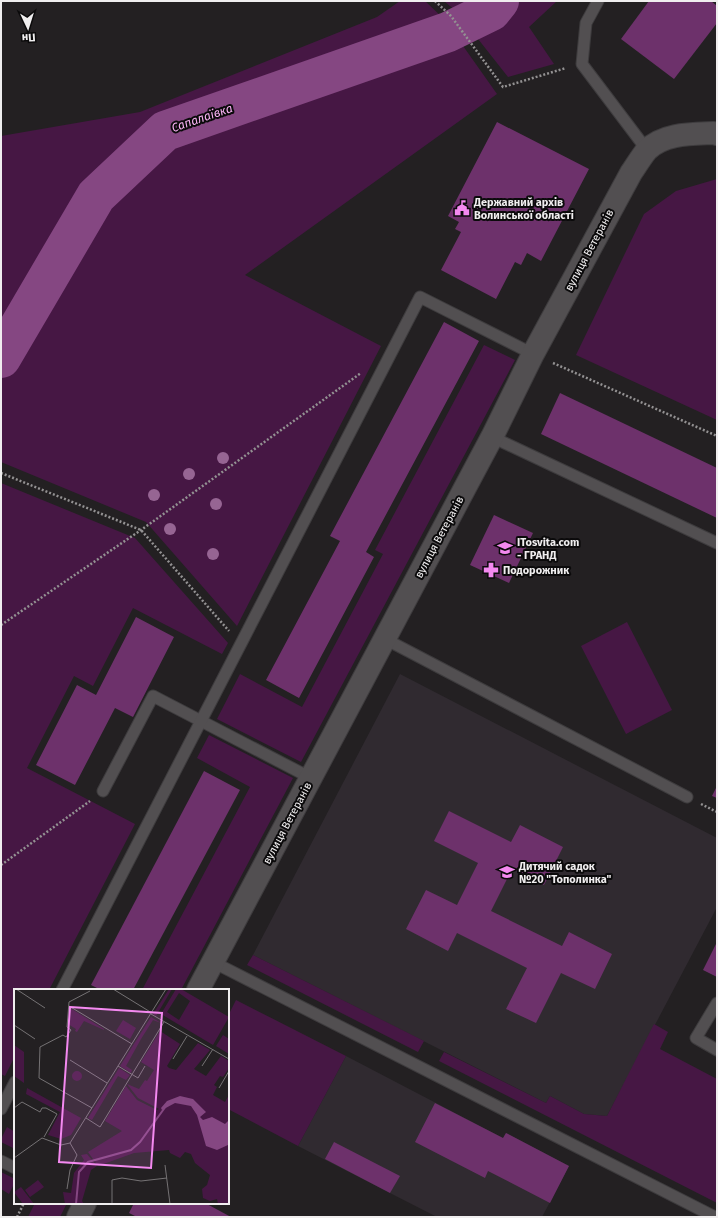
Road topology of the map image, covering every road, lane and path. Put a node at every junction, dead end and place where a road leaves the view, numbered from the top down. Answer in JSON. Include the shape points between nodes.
{"nodes":[{"id":1,"x":435,"y":1,"type":"edge"},
{"id":2,"x":598,"y":1,"type":"edge"},
{"id":3,"x":582,"y":64,"type":"junction"},
{"id":4,"x":717,"y":134,"type":"edge"},
{"id":5,"x":647,"y":150,"type":"junction"},
{"id":6,"x":392,"y":351,"type":"junction"},
{"id":7,"x":533,"y":354,"type":"junction"},
{"id":8,"x":492,"y":436,"type":"junction"},
{"id":9,"x":717,"y":436,"type":"edge"},
{"id":10,"x":1,"y":473,"type":"edge"},
{"id":11,"x":140,"y":530,"type":"junction"},
{"id":12,"x":717,"y":543,"type":"edge"},
{"id":13,"x":1,"y":625,"type":"edge"},
{"id":14,"x":384,"y":639,"type":"junction"},
{"id":15,"x":241,"y":644,"type":"junction"},
{"id":16,"x":201,"y":721,"type":"junction"},
{"id":17,"x":311,"y":778,"type":"junction"},
{"id":18,"x":103,"y":791,"type":"joint"},
{"id":19,"x":687,"y":797,"type":"dead end"},
{"id":20,"x":1,"y":865,"type":"edge"},
{"id":21,"x":213,"y":962,"type":"junction"},
{"id":22,"x":63,"y":989,"type":"edge"},
{"id":23,"x":199,"y":989,"type":"edge"},
{"id":24,"x":717,"y":1004,"type":"edge"},
{"id":25,"x":717,"y":1050,"type":"edge"},
{"id":26,"x":14,"y":1084,"type":"edge"},
{"id":27,"x":1,"y":1109,"type":"edge"},
{"id":28,"x":1,"y":1161,"type":"edge"},
{"id":29,"x":14,"y":1168,"type":"edge"},
{"id":30,"x":24,"y":1204,"type":"edge"},
{"id":31,"x":17,"y":1217,"type":"edge"},
{"id":32,"x":715,"y":1217,"type":"edge"}],
"edges":[{"from":1,"to":3,"type":"path","via":[[451,16],[503,87]]},
{"from":2,"to":3,"type":"lane","via":[[586,24]]},
{"from":3,"to":5,"type":"lane"},
{"from":4,"to":5,"type":"street","name":"вулиця Ветеранів","via":[[686,134],[661,140]]},
{"from":5,"to":7,"type":"street","name":"вулиця Ветеранів","via":[[631,173]]},
{"from":6,"to":7,"type":"lane","via":[[420,296]]},
{"from":6,"to":11,"type":"path"},
{"from":6,"to":15,"type":"lane"},
{"from":7,"to":8,"type":"street","name":"вулиця Ветеранів"},
{"from":7,"to":9,"type":"path"},
{"from":8,"to":12,"type":"lane"},
{"from":8,"to":14,"type":"street","name":"вулиця Ветеранів"},
{"from":10,"to":11,"type":"path"},
{"from":11,"to":13,"type":"path"},
{"from":11,"to":15,"type":"path"},
{"from":14,"to":17,"type":"street","name":"вулиця Ветеранів"},
{"from":14,"to":19,"type":"lane"},
{"from":15,"to":16,"type":"lane"},
{"from":16,"to":17,"type":"lane"},
{"from":16,"to":18,"type":"lane","via":[[153,696]]},
{"from":16,"to":22,"type":"lane"},
{"from":17,"to":21,"type":"street","name":"вулиця Ветеранів"},
{"from":18,"to":20,"type":"path"},
{"from":21,"to":23,"type":"street","name":"вулиця Ветеранів"},
{"from":21,"to":32,"type":"lane"},
{"from":24,"to":25,"type":"lane","via":[[696,1038]]},
{"from":26,"to":27,"type":"lane"},
{"from":28,"to":29,"type":"lane"},
{"from":30,"to":31,"type":"path"}]}
